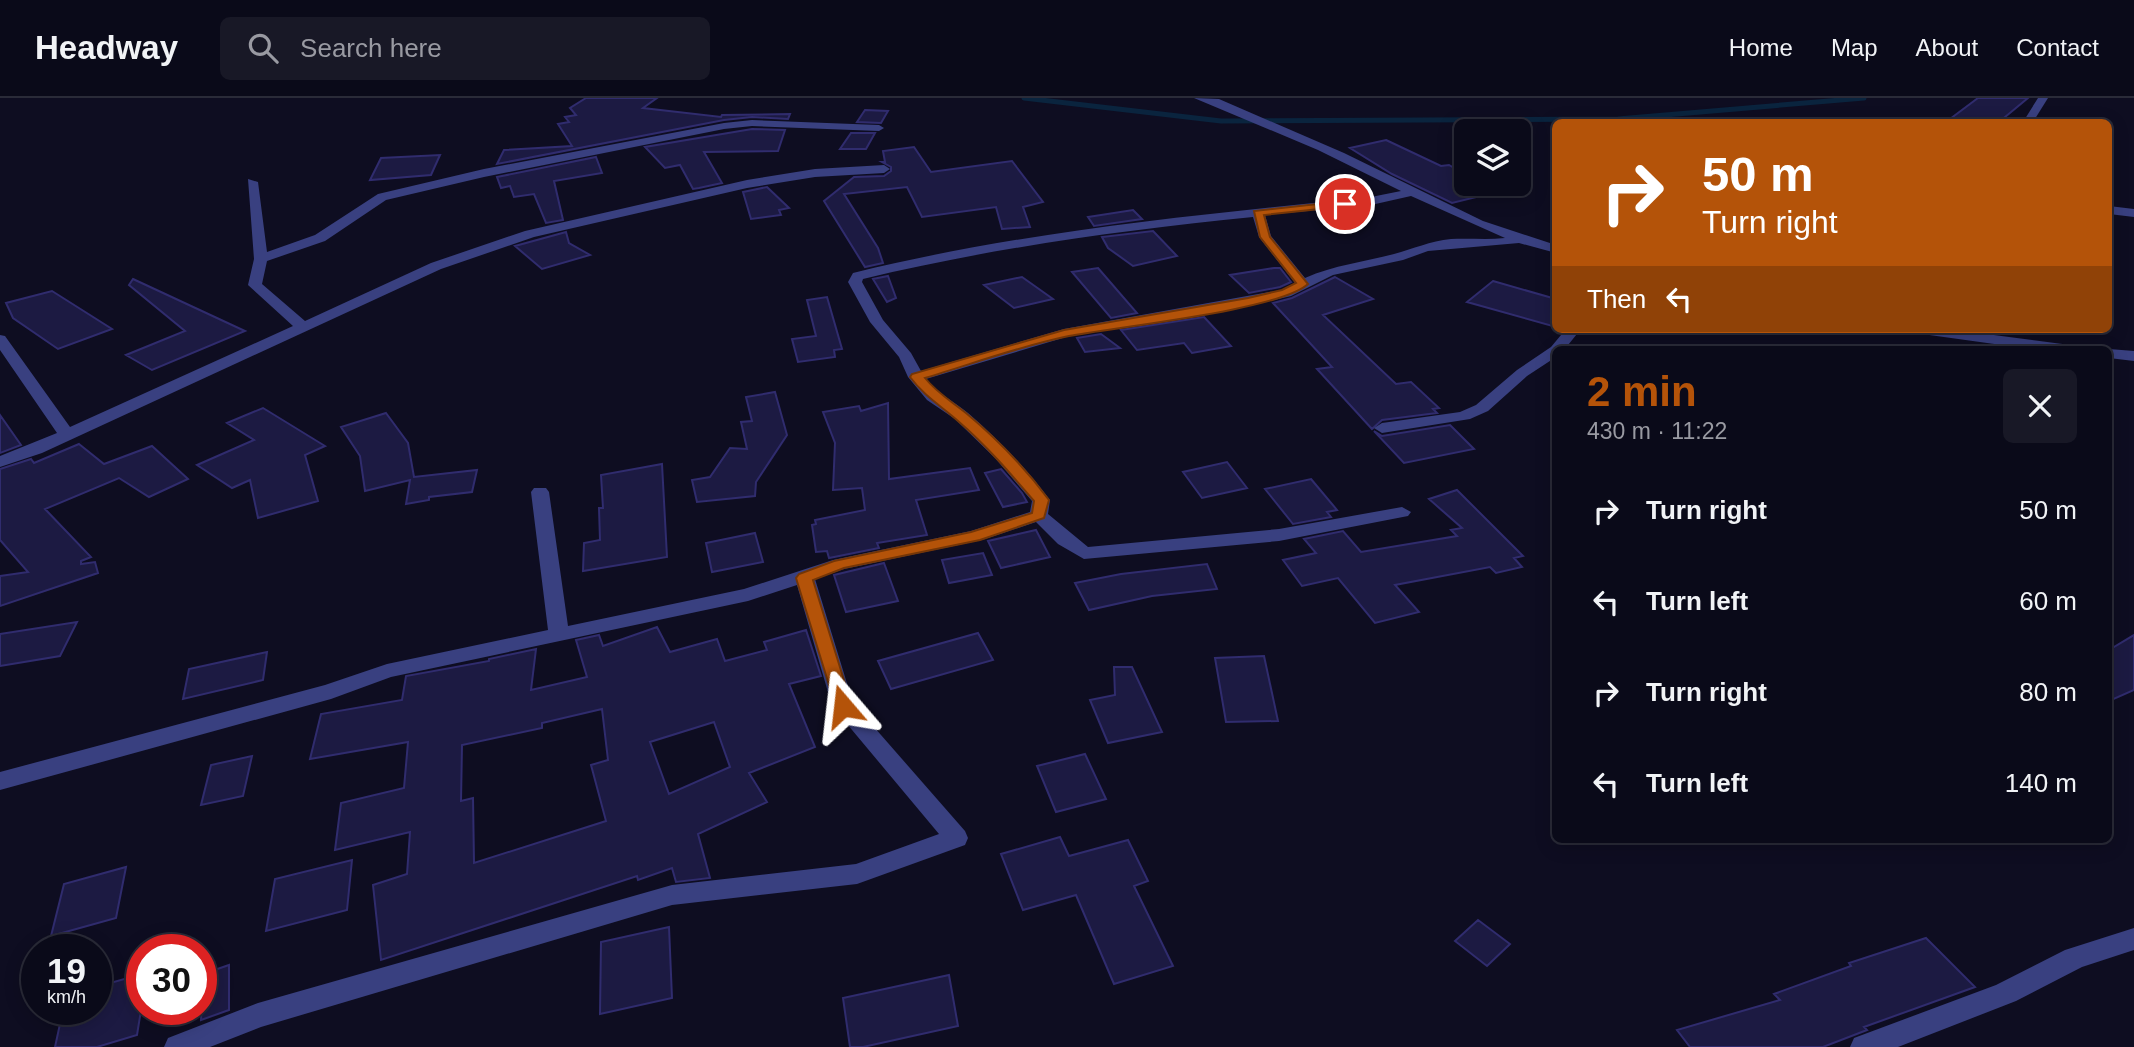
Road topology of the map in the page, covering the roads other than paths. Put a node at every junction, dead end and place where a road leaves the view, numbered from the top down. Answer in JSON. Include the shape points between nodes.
{"nodes":[{"id":1,"x":1199,"y":98,"type":"edge"},
{"id":2,"x":2043,"y":98,"type":"edge"},
{"id":3,"x":1215,"y":99,"type":"edge"},
{"id":4,"x":2030,"y":119,"type":"edge"},
{"id":5,"x":879,"y":128,"type":"dead end"},
{"id":6,"x":884,"y":169,"type":"dead end"},
{"id":7,"x":252,"y":182,"type":"dead end"},
{"id":8,"x":1412,"y":192,"type":"junction"},
{"id":9,"x":2112,"y":210,"type":"edge"},
{"id":10,"x":1258,"y":213,"type":"junction"},
{"id":11,"x":2134,"y":213,"type":"edge"},
{"id":12,"x":1518,"y":240,"type":"junction"},
{"id":13,"x":1552,"y":248,"type":"edge"},
{"id":14,"x":261,"y":259,"type":"junction"},
{"id":15,"x":1303,"y":284,"type":"junction"},
{"id":16,"x":303,"y":327,"type":"junction"},
{"id":17,"x":1944,"y":333,"type":"edge"},
{"id":18,"x":0,"y":339,"type":"edge"},
{"id":19,"x":2040,"y":346,"type":"edge"},
{"id":20,"x":1552,"y":353,"type":"edge"},
{"id":21,"x":2112,"y":354,"type":"edge"},
{"id":22,"x":2134,"y":356,"type":"edge"},
{"id":23,"x":916,"y":377,"type":"junction"},
{"id":24,"x":1382,"y":428,"type":"dead end"},
{"id":25,"x":67,"y":435,"type":"junction"},
{"id":26,"x":0,"y":462,"type":"edge"},
{"id":27,"x":540,"y":492,"type":"dead end"},
{"id":28,"x":1402,"y":512,"type":"dead end"},
{"id":29,"x":1039,"y":515,"type":"junction"},
{"id":30,"x":804,"y":578,"type":"junction"},
{"id":31,"x":559,"y":634,"type":"junction"},
{"id":32,"x":0,"y":781,"type":"edge"},
{"id":33,"x":2134,"y":939,"type":"edge"},
{"id":34,"x":178,"y":1047,"type":"edge"},
{"id":35,"x":1864,"y":1047,"type":"edge"}],
"edges":[{"from":1,"to":3,"type":"street"},
{"from":2,"to":4,"type":"street"},
{"from":3,"to":8,"type":"street"},
{"from":5,"to":14,"type":"street","via":[[724,126],[484,173],[382,197],[320,238]]},
{"from":6,"to":16,"type":"street","via":[[815,173],[747,184],[519,236],[436,267]]},
{"from":7,"to":14,"type":"street"},
{"from":8,"to":10,"type":"street"},
{"from":8,"to":12,"type":"street"},
{"from":9,"to":11,"type":"street"},
{"from":10,"to":15,"type":"street","via":[[1265,237]]},
{"from":10,"to":23,"type":"street","via":[[937,257],[858,276],[855,282],[877,321],[906,356]]},
{"from":12,"to":13,"type":"street"},
{"from":12,"to":15,"type":"street","via":[[1426,247],[1329,272]]},
{"from":14,"to":16,"type":"street","via":[[255,285]]},
{"from":15,"to":23,"type":"street","via":[[1248,302],[1064,333]]},
{"from":16,"to":25,"type":"street"},
{"from":17,"to":19,"type":"street"},
{"from":18,"to":25,"type":"street"},
{"from":20,"to":24,"type":"street","via":[[1482,408],[1464,416]]},
{"from":21,"to":22,"type":"street"},
{"from":23,"to":29,"type":"street","via":[[1001,454],[1041,500]]},
{"from":25,"to":26,"type":"street"},
{"from":27,"to":31,"type":"street"},
{"from":28,"to":29,"type":"street","via":[[1279,535],[1084,553]]},
{"from":29,"to":30,"type":"street","via":[[975,536],[850,562]]},
{"from":30,"to":31,"type":"street","via":[[748,595]]},
{"from":30,"to":34,"type":"street","via":[[843,706],[956,838],[857,874],[671,895],[258,1015]]},
{"from":31,"to":32,"type":"street","via":[[387,671],[331,691]]},
{"from":33,"to":35,"type":"street","via":[[2074,958],[2006,993]]}]}
